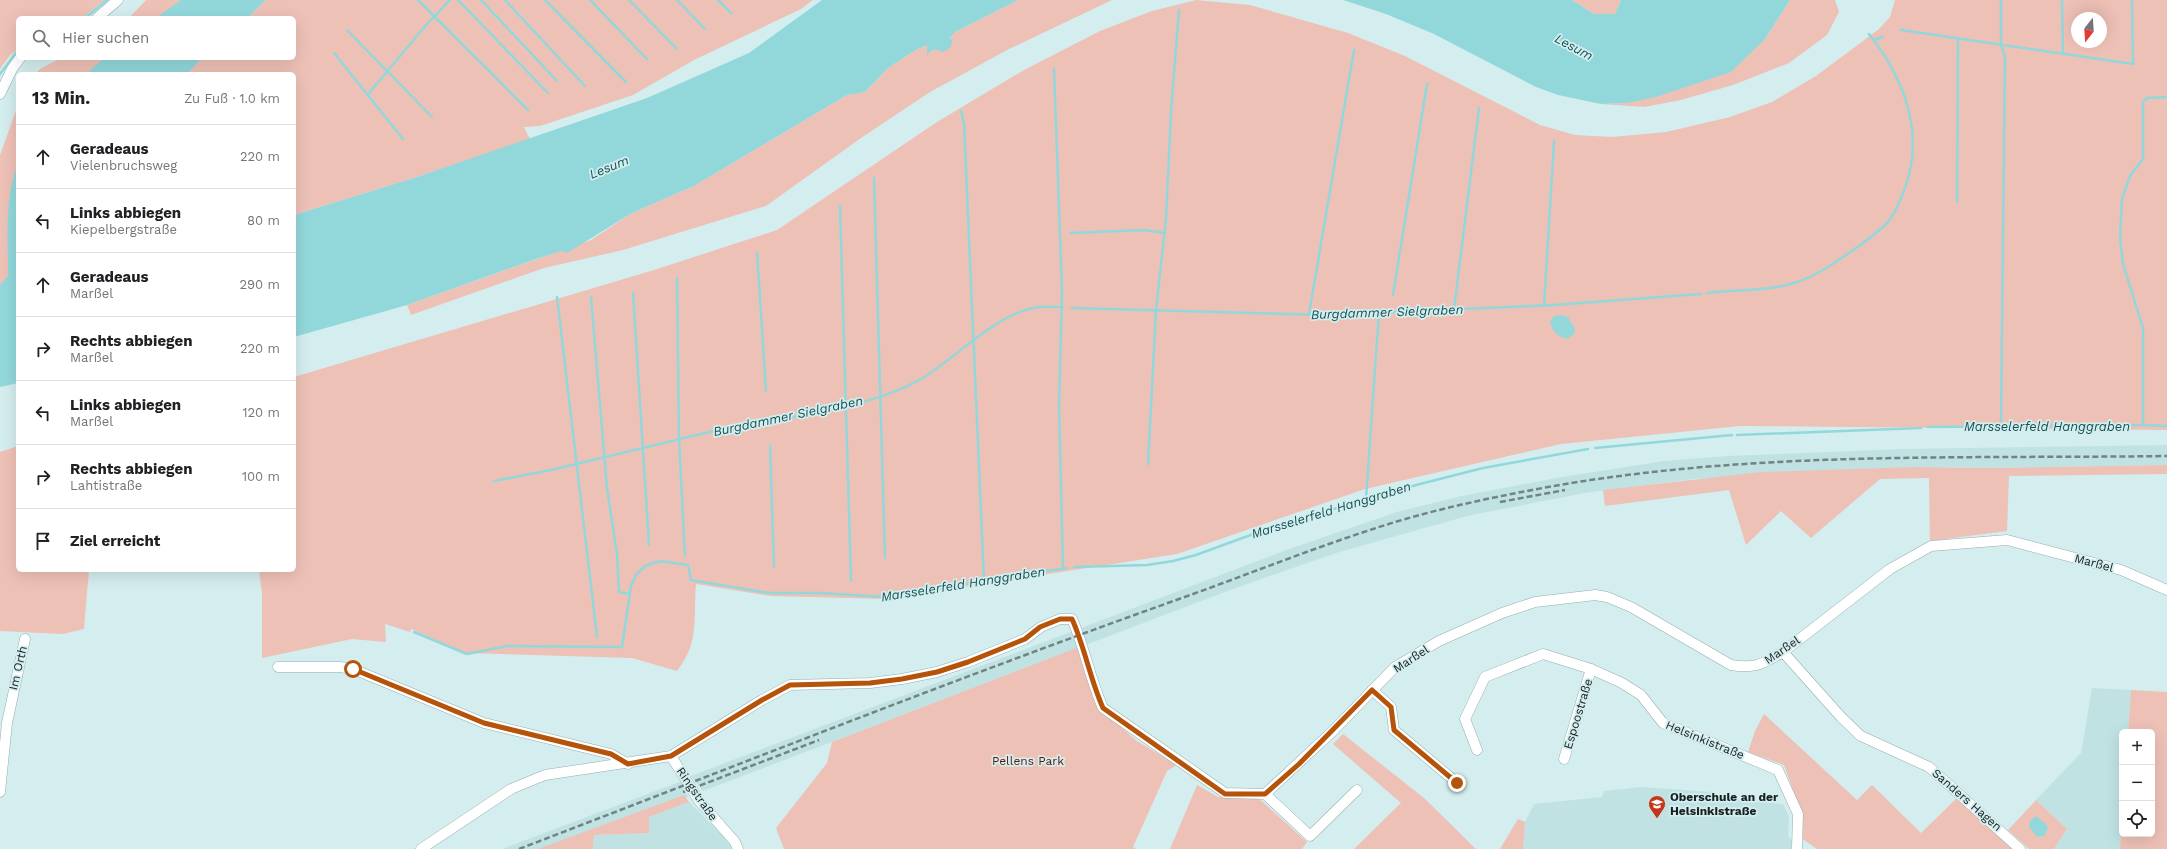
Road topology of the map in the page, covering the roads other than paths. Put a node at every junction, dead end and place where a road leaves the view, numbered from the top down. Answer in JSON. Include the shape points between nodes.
{"nodes":[{"id":1,"x":118,"y":0,"type":"edge"},
{"id":2,"x":99,"y":16,"type":"edge"},
{"id":3,"x":19,"y":60,"type":"edge"},
{"id":4,"x":0,"y":94,"type":"edge"},
{"id":5,"x":2167,"y":590,"type":"edge"},
{"id":6,"x":25,"y":639,"type":"dead end"},
{"id":7,"x":1782,"y":652,"type":"junction"},
{"id":8,"x":278,"y":667,"type":"dead end"},
{"id":9,"x":1591,"y":669,"type":"junction"},
{"id":10,"x":1372,"y":690,"type":"junction"},
{"id":11,"x":1477,"y":750,"type":"dead end"},
{"id":12,"x":671,"y":756,"type":"junction"},
{"id":13,"x":1564,"y":759,"type":"dead end"},
{"id":14,"x":628,"y":764,"type":"junction"},
{"id":15,"x":1457,"y":783,"type":"dead end"},
{"id":16,"x":1357,"y":790,"type":"dead end"},
{"id":17,"x":0,"y":792,"type":"edge"},
{"id":18,"x":1265,"y":794,"type":"junction"},
{"id":19,"x":421,"y":849,"type":"edge"},
{"id":20,"x":738,"y":849,"type":"edge"},
{"id":21,"x":1797,"y":849,"type":"edge"},
{"id":22,"x":2020,"y":849,"type":"edge"}],
"edges":[{"from":1,"to":2,"type":"street"},
{"from":3,"to":4,"type":"street"},
{"from":5,"to":7,"type":"street","name":"Marßel","via":[[2121,570],[2007,540],[1931,546],[1890,569]]},
{"from":6,"to":17,"type":"street","name":"Im Orth","via":[[7,722]]},
{"from":7,"to":10,"type":"street","name":"Marßel","via":[[1764,663],[1749,668],[1731,665],[1631,607],[1595,595],[1535,602],[1502,613],[1439,641],[1395,667]]},
{"from":7,"to":22,"type":"street","name":"Sanders Hagen","via":[[1861,736],[1929,767]]},
{"from":8,"to":14,"type":"street","via":[[353,669],[484,723],[611,754]]},
{"from":9,"to":11,"type":"street","name":"Helsinkistraße","via":[[1543,654],[1485,677],[1465,719]]},
{"from":9,"to":13,"type":"street","name":"Espoostraße"},
{"from":9,"to":21,"type":"street","name":"Helsinkistraße","via":[[1641,695],[1663,723],[1778,770],[1798,814]]},
{"from":10,"to":15,"type":"street","via":[[1391,707],[1394,730]]},
{"from":10,"to":18,"type":"street","name":"Marßel"},
{"from":12,"to":14,"type":"street"},
{"from":12,"to":18,"type":"street","via":[[790,685],[870,683],[937,672],[1025,639],[1040,627],[1060,619],[1072,619],[1095,692],[1103,708],[1225,794]]},
{"from":12,"to":20,"type":"street","name":"Ringstraße","via":[[700,802],[735,842]]},
{"from":14,"to":19,"type":"street","via":[[545,775],[512,789]]},
{"from":16,"to":18,"type":"street","via":[[1310,836]]}]}
